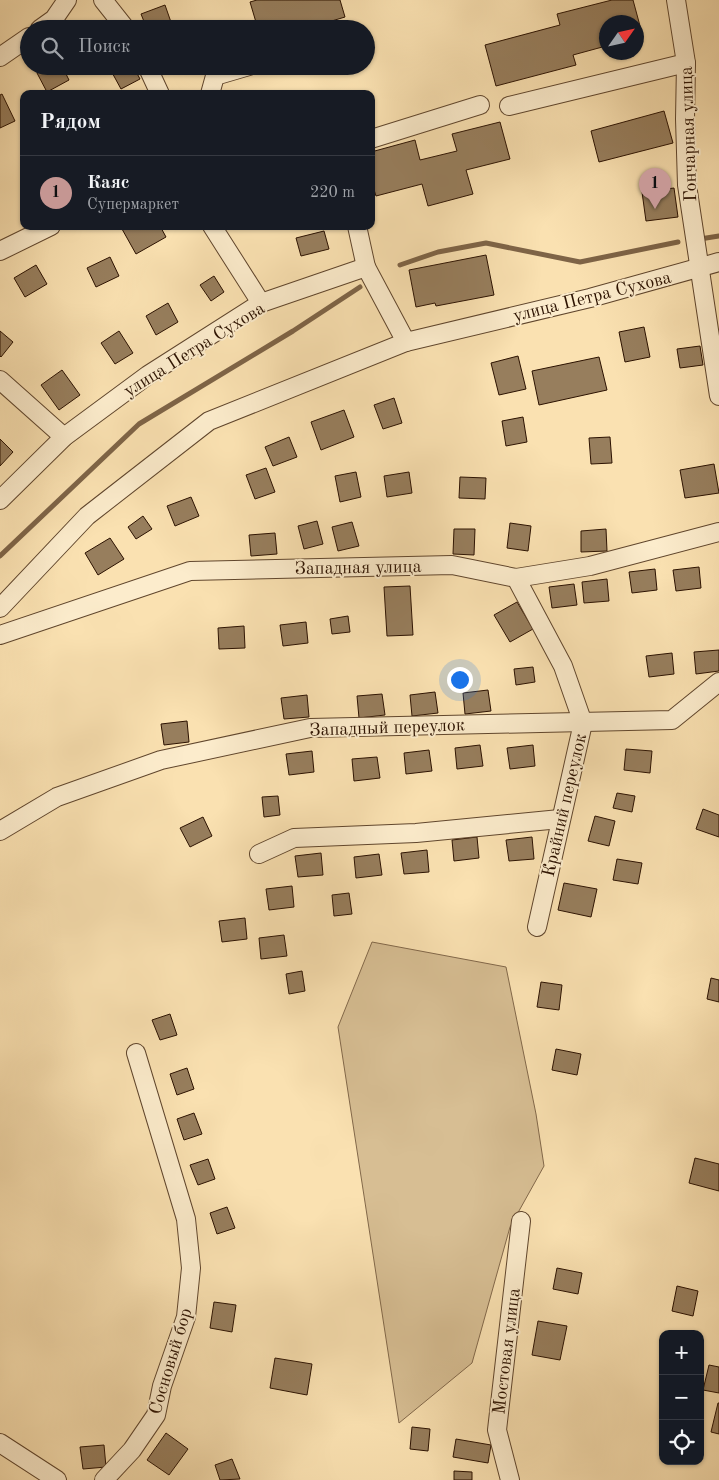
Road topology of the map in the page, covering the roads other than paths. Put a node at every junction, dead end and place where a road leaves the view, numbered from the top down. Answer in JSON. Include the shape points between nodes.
{"nodes":[{"id":1,"x":68,"y":0,"type":"edge"},
{"id":2,"x":103,"y":0,"type":"edge"},
{"id":3,"x":676,"y":0,"type":"edge"},
{"id":4,"x":53,"y":20,"type":"edge"},
{"id":5,"x":119,"y":20,"type":"edge"},
{"id":6,"x":20,"y":43,"type":"edge"},
{"id":7,"x":0,"y":57,"type":"edge"},
{"id":8,"x":686,"y":64,"type":"junction"},
{"id":9,"x":151,"y":75,"type":"edge"},
{"id":10,"x":218,"y":75,"type":"edge"},
{"id":11,"x":158,"y":90,"type":"edge"},
{"id":12,"x":211,"y":90,"type":"edge"},
{"id":13,"x":480,"y":105,"type":"dead end"},
{"id":14,"x":509,"y":106,"type":"dead end"},
{"id":15,"x":375,"y":137,"type":"edge"},
{"id":16,"x":43,"y":230,"type":"edge"},
{"id":17,"x":215,"y":230,"type":"edge"},
{"id":18,"x":358,"y":230,"type":"edge"},
{"id":19,"x":0,"y":251,"type":"edge"},
{"id":20,"x":719,"y":262,"type":"edge"},
{"id":21,"x":366,"y":267,"type":"junction"},
{"id":22,"x":699,"y":268,"type":"junction"},
{"id":23,"x":262,"y":303,"type":"junction"},
{"id":24,"x":406,"y":342,"type":"junction"},
{"id":25,"x":0,"y":380,"type":"edge"},
{"id":26,"x":719,"y":396,"type":"edge"},
{"id":27,"x":64,"y":437,"type":"junction"},
{"id":28,"x":0,"y":500,"type":"edge"},
{"id":29,"x":719,"y":532,"type":"edge"},
{"id":30,"x":516,"y":578,"type":"junction"},
{"id":31,"x":0,"y":608,"type":"edge"},
{"id":32,"x":0,"y":634,"type":"edge"},
{"id":33,"x":719,"y":682,"type":"edge"},
{"id":34,"x":583,"y":723,"type":"junction"},
{"id":35,"x":560,"y":819,"type":"junction"},
{"id":36,"x":0,"y":831,"type":"edge"},
{"id":37,"x":259,"y":854,"type":"dead end"},
{"id":38,"x":537,"y":927,"type":"dead end"},
{"id":39,"x":136,"y":1053,"type":"dead end"},
{"id":40,"x":521,"y":1221,"type":"dead end"},
{"id":41,"x":2,"y":1447,"type":"edge"},
{"id":42,"x":57,"y":1480,"type":"edge"},
{"id":43,"x":104,"y":1480,"type":"edge"},
{"id":44,"x":510,"y":1480,"type":"edge"}],
"edges":[{"from":1,"to":4,"type":"street"},
{"from":2,"to":5,"type":"street"},
{"from":3,"to":8,"type":"street","name":"Гончарная улица"},
{"from":6,"to":7,"type":"street"},
{"from":8,"to":14,"type":"street"},
{"from":8,"to":22,"type":"street","name":"Гончарная улица","via":[[687,185]]},
{"from":9,"to":11,"type":"street"},
{"from":10,"to":12,"type":"street","via":[[215,76]]},
{"from":13,"to":15,"type":"street"},
{"from":16,"to":19,"type":"street"},
{"from":17,"to":23,"type":"street"},
{"from":18,"to":21,"type":"street"},
{"from":20,"to":22,"type":"street","name":"улица Петра Сухова"},
{"from":21,"to":23,"type":"street","name":"улица Петра Сухова"},
{"from":21,"to":24,"type":"street"},
{"from":22,"to":24,"type":"street","name":"улица Петра Сухова"},
{"from":22,"to":26,"type":"street","name":"Гончарная улица"},
{"from":23,"to":27,"type":"street","name":"улица Петра Сухова","via":[[148,375]]},
{"from":24,"to":31,"type":"street","name":"улица Петра Сухова","via":[[210,421],[87,516]]},
{"from":25,"to":27,"type":"street"},
{"from":27,"to":28,"type":"street","name":"улица Петра Сухова"},
{"from":29,"to":30,"type":"street","name":"Западная улица","via":[[590,566]]},
{"from":30,"to":32,"type":"street","name":"Западная улица","via":[[452,565],[190,571]]},
{"from":30,"to":34,"type":"street","name":"Крайний переулок","via":[[562,666]]},
{"from":33,"to":34,"type":"street","name":"Западный переулок","via":[[672,720]]},
{"from":34,"to":35,"type":"street","name":"Крайний переулок"},
{"from":34,"to":36,"type":"street","name":"Западный переулок","via":[[310,728],[161,760],[57,797]]},
{"from":35,"to":37,"type":"street","via":[[416,833],[294,838]]},
{"from":35,"to":38,"type":"street","name":"Крайний переулок"},
{"from":39,"to":43,"type":"street","name":"Сосновый бор","via":[[186,1219],[191,1268],[186,1318],[162,1386],[156,1415],[132,1450]]},
{"from":40,"to":44,"type":"street","name":"Мостовая улица","via":[[497,1430]]},
{"from":41,"to":42,"type":"street"}]}
